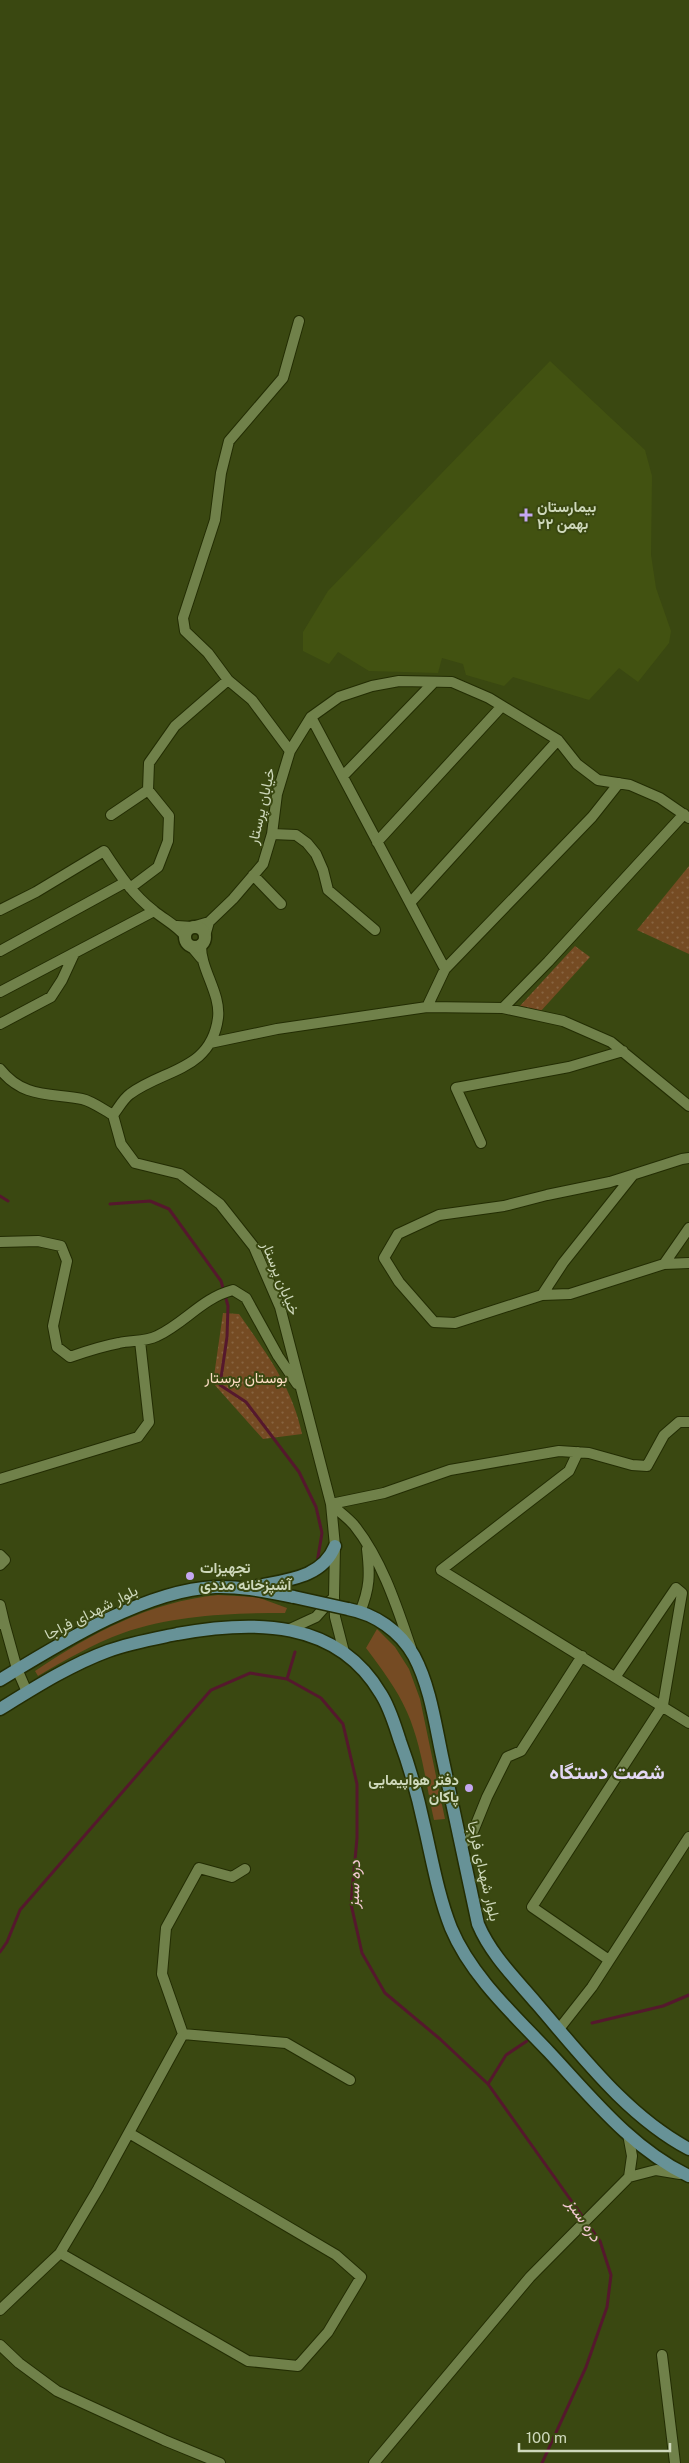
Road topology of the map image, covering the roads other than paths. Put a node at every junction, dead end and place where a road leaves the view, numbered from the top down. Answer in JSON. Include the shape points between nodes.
{"nodes":[{"id":1,"x":299,"y":321,"type":"dead end"},
{"id":2,"x":228,"y":680,"type":"junction"},
{"id":3,"x":434,"y":682,"type":"junction"},
{"id":4,"x":502,"y":706,"type":"junction"},
{"id":5,"x":311,"y":718,"type":"junction"},
{"id":6,"x":558,"y":740,"type":"junction"},
{"id":7,"x":290,"y":751,"type":"junction"},
{"id":8,"x":343,"y":776,"type":"junction"},
{"id":9,"x":619,"y":783,"type":"junction"},
{"id":10,"x":148,"y":790,"type":"junction"},
{"id":11,"x":111,"y":815,"type":"dead end"},
{"id":12,"x":687,"y":816,"type":"edge"},
{"id":13,"x":272,"y":834,"type":"junction"},
{"id":14,"x":378,"y":842,"type":"junction"},
{"id":15,"x":253,"y":876,"type":"junction"},
{"id":16,"x":127,"y":885,"type":"junction"},
{"id":17,"x":410,"y":903,"type":"junction"},
{"id":18,"x":281,"y":904,"type":"dead end"},
{"id":19,"x":0,"y":910,"type":"edge"},
{"id":20,"x":154,"y":911,"type":"junction"},
{"id":21,"x":210,"y":922,"type":"junction"},
{"id":22,"x":375,"y":930,"type":"dead end"},
{"id":23,"x":192,"y":936,"type":"junction"},
{"id":24,"x":0,"y":951,"type":"edge"},
{"id":25,"x":74,"y":954,"type":"junction"},
{"id":26,"x":445,"y":970,"type":"junction"},
{"id":27,"x":0,"y":992,"type":"edge"},
{"id":28,"x":427,"y":1008,"type":"junction"},
{"id":29,"x":503,"y":1008,"type":"junction"},
{"id":30,"x":0,"y":1024,"type":"edge"},
{"id":31,"x":210,"y":1043,"type":"junction"},
{"id":32,"x":623,"y":1051,"type":"junction"},
{"id":33,"x":0,"y":1069,"type":"edge"},
{"id":34,"x":689,"y":1106,"type":"edge"},
{"id":35,"x":113,"y":1115,"type":"junction"},
{"id":36,"x":481,"y":1143,"type":"dead end"},
{"id":37,"x":689,"y":1158,"type":"edge"},
{"id":38,"x":633,"y":1175,"type":"junction"},
{"id":39,"x":689,"y":1228,"type":"edge"},
{"id":40,"x":0,"y":1242,"type":"edge"},
{"id":41,"x":689,"y":1263,"type":"edge"},
{"id":42,"x":664,"y":1264,"type":"junction"},
{"id":43,"x":542,"y":1296,"type":"junction"},
{"id":44,"x":140,"y":1341,"type":"junction"},
{"id":45,"x":300,"y":1389,"type":"junction"},
{"id":46,"x":689,"y":1422,"type":"edge"},
{"id":47,"x":578,"y":1452,"type":"junction"},
{"id":48,"x":0,"y":1479,"type":"edge"},
{"id":49,"x":331,"y":1504,"type":"junction"},
{"id":50,"x":335,"y":1546,"type":"junction"},
{"id":51,"x":367,"y":1546,"type":"junction"},
{"id":52,"x":0,"y":1555,"type":"edge"},
{"id":53,"x":0,"y":1565,"type":"edge"},
{"id":54,"x":245,"y":1589,"type":"junction"},
{"id":55,"x":334,"y":1600,"type":"junction"},
{"id":56,"x":0,"y":1605,"type":"edge"},
{"id":57,"x":354,"y":1611,"type":"junction"},
{"id":58,"x":2,"y":1623,"type":"edge"},
{"id":59,"x":290,"y":1629,"type":"junction"},
{"id":60,"x":344,"y":1652,"type":"junction"},
{"id":61,"x":414,"y":1656,"type":"junction"},
{"id":62,"x":582,"y":1656,"type":"junction"},
{"id":63,"x":17,"y":1669,"type":"junction"},
{"id":64,"x":616,"y":1676,"type":"junction"},
{"id":65,"x":0,"y":1680,"type":"edge"},
{"id":66,"x":27,"y":1692,"type":"junction"},
{"id":67,"x":663,"y":1705,"type":"junction"},
{"id":68,"x":0,"y":1709,"type":"edge"},
{"id":69,"x":689,"y":1723,"type":"edge"},
{"id":70,"x":689,"y":1837,"type":"edge"},
{"id":71,"x":461,"y":1845,"type":"junction"},
{"id":72,"x":245,"y":1869,"type":"dead end"},
{"id":73,"x":609,"y":1960,"type":"junction"},
{"id":74,"x":559,"y":2029,"type":"junction"},
{"id":75,"x":183,"y":2034,"type":"junction"},
{"id":76,"x":350,"y":2080,"type":"dead end"},
{"id":77,"x":129,"y":2134,"type":"junction"},
{"id":78,"x":628,"y":2134,"type":"junction"},
{"id":79,"x":689,"y":2149,"type":"edge"},
{"id":80,"x":687,"y":2176,"type":"edge"},
{"id":81,"x":629,"y":2177,"type":"junction"},
{"id":82,"x":60,"y":2253,"type":"junction"},
{"id":83,"x":0,"y":2310,"type":"edge"},
{"id":84,"x":0,"y":2345,"type":"edge"},
{"id":85,"x":662,"y":2355,"type":"dead end"},
{"id":86,"x":194,"y":2453,"type":"junction"},
{"id":87,"x":200,"y":2463,"type":"edge"},
{"id":88,"x":220,"y":2463,"type":"edge"},
{"id":89,"x":374,"y":2463,"type":"edge"},
{"id":90,"x":675,"y":2463,"type":"edge"}],
"edges":[{"from":1,"to":2,"type":"street","via":[[283,378],[229,441],[215,520],[183,618],[185,631],[208,653]]},
{"from":2,"to":7,"type":"street","via":[[252,700]]},
{"from":2,"to":10,"type":"street","via":[[175,726],[149,763]]},
{"from":3,"to":4,"type":"street","name":"خیابان پرستار","via":[[452,682]]},
{"from":3,"to":5,"type":"street","name":"خیابان پرستار","via":[[399,681],[372,686],[339,697]]},
{"from":3,"to":8,"type":"street"},
{"from":4,"to":6,"type":"street","name":"خیابان پرستار"},
{"from":4,"to":14,"type":"street"},
{"from":5,"to":7,"type":"street","name":"خیابان پرستار"},
{"from":5,"to":8,"type":"street"},
{"from":6,"to":9,"type":"street","via":[[577,764],[598,780]]},
{"from":6,"to":17,"type":"street"},
{"from":7,"to":13,"type":"street","name":"خیابان پرستار","via":[[277,794]]},
{"from":8,"to":14,"type":"street"},
{"from":9,"to":12,"type":"street","via":[[660,798]]},
{"from":9,"to":26,"type":"street","via":[[592,817]]},
{"from":10,"to":11,"type":"street"},
{"from":10,"to":16,"type":"street","via":[[169,816],[168,841],[158,867]]},
{"from":12,"to":29,"type":"street"},
{"from":13,"to":15,"type":"street","name":"خیابان پرستار","via":[[262,864]]},
{"from":13,"to":22,"type":"street","via":[[296,835],[307,843],[316,854],[328,890]]},
{"from":14,"to":17,"type":"street"},
{"from":15,"to":18,"type":"street"},
{"from":15,"to":21,"type":"street","name":"خیابان پرستار"},
{"from":16,"to":19,"type":"street","via":[[104,851]]},
{"from":16,"to":20,"type":"street"},
{"from":16,"to":24,"type":"street"},
{"from":17,"to":26,"type":"street"},
{"from":20,"to":23,"type":"street"},
{"from":20,"to":25,"type":"street"},
{"from":21,"to":23,"type":"street"},
{"from":21,"to":23,"type":"street"},
{"from":23,"to":31,"type":"street","via":[[212,986],[218,1017]]},
{"from":25,"to":27,"type":"street"},
{"from":25,"to":30,"type":"street","via":[[50,998]]},
{"from":26,"to":28,"type":"street"},
{"from":28,"to":29,"type":"street"},
{"from":28,"to":31,"type":"street","via":[[277,1029]]},
{"from":29,"to":32,"type":"street","via":[[563,1021],[611,1042]]},
{"from":31,"to":35,"type":"street","via":[[192,1063],[129,1095]]},
{"from":32,"to":34,"type":"street"},
{"from":32,"to":36,"type":"street","via":[[569,1067],[456,1088]]},
{"from":33,"to":35,"type":"street","via":[[20,1088],[84,1099]]},
{"from":35,"to":45,"type":"street","name":"خیابان پرستار","via":[[120,1144],[135,1163],[180,1174],[220,1204],[254,1247],[280,1307]]},
{"from":37,"to":38,"type":"street"},
{"from":38,"to":43,"type":"street"},
{"from":38,"to":43,"type":"street","via":[[504,1206],[439,1214],[398,1234],[384,1258],[399,1282],[434,1322],[454,1323]]},
{"from":39,"to":42,"type":"street"},
{"from":40,"to":44,"type":"street","via":[[38,1241],[61,1246],[67,1261],[54,1326],[58,1347],[70,1356],[122,1342]]},
{"from":41,"to":42,"type":"street"},
{"from":42,"to":43,"type":"street","via":[[570,1294]]},
{"from":44,"to":45,"type":"street","via":[[155,1338],[177,1326],[217,1294],[233,1290],[246,1298]]},
{"from":44,"to":48,"type":"street","via":[[149,1422],[138,1437]]},
{"from":45,"to":49,"type":"street","name":"خیابان پرستار"},
{"from":46,"to":47,"type":"street","via":[[679,1422],[664,1435],[647,1466]]},
{"from":47,"to":49,"type":"street","via":[[559,1451],[450,1470],[384,1493]]},
{"from":47,"to":62,"type":"street","via":[[569,1471],[441,1570]]},
{"from":49,"to":50,"type":"street","name":"خیابان پرستار"},
{"from":49,"to":51,"type":"street","via":[[353,1525]]},
{"from":50,"to":54,"type":"main road","via":[[330,1560],[312,1574]]},
{"from":50,"to":55,"type":"street","name":"خیابان پرستار"},
{"from":51,"to":57,"type":"street","via":[[368,1593]]},
{"from":51,"to":61,"type":"street","via":[[396,1604]]},
{"from":52,"to":53,"type":"street","via":[[5,1560]]},
{"from":54,"to":57,"type":"main road","name":"بلوار شهدای فراجا","bridge":true},
{"from":54,"to":63,"type":"main road","name":"بلوار شهدای فراجا","via":[[215,1587],[181,1591],[149,1601],[112,1617]]},
{"from":55,"to":59,"type":"street","via":[[316,1617]]},
{"from":55,"to":60,"type":"street","name":"خیابان پرستار"},
{"from":56,"to":58,"type":"street"},
{"from":57,"to":61,"type":"main road","name":"بلوار شهدای فراجا","via":[[383,1622]]},
{"from":58,"to":63,"type":"street"},
{"from":59,"to":60,"type":"main road"},
{"from":59,"to":66,"type":"main road","via":[[241,1625],[133,1642],[105,1652]]},
{"from":60,"to":78,"type":"main road","via":[[382,1694],[424,1824],[441,1896],[452,1928],[470,1962],[496,1994]]},
{"from":61,"to":71,"type":"main road","name":"بلوار شهدای فراجا","via":[[428,1694]]},
{"from":62,"to":64,"type":"street"},
{"from":62,"to":71,"type":"street","via":[[521,1751],[507,1757],[470,1839]]},
{"from":63,"to":65,"type":"main road","name":"بلوار شهدای فراجا"},
{"from":63,"to":66,"type":"street"},
{"from":64,"to":67,"type":"street"},
{"from":64,"to":67,"type":"street","via":[[676,1588],[682,1593]]},
{"from":66,"to":68,"type":"main road"},
{"from":67,"to":69,"type":"street"},
{"from":67,"to":73,"type":"street","via":[[532,1907]]},
{"from":70,"to":73,"type":"street"},
{"from":71,"to":74,"type":"main road","name":"بلوار شهدای فراجا","via":[[484,1938]]},
{"from":72,"to":75,"type":"street","via":[[232,1876],[199,1868],[166,1928],[162,1974]]},
{"from":73,"to":74,"type":"street"},
{"from":74,"to":79,"type":"main road","name":"بلوار شهدای فراجا","via":[[597,2073],[640,2115]]},
{"from":75,"to":76,"type":"street","via":[[286,2043]]},
{"from":75,"to":77,"type":"street"},
{"from":77,"to":82,"type":"street"},
{"from":77,"to":82,"type":"street","via":[[336,2255],[361,2277],[328,2332],[298,2366],[248,2361]]},
{"from":78,"to":80,"type":"main road"},
{"from":78,"to":81,"type":"street","via":[[632,2156]]},
{"from":80,"to":81,"type":"street","via":[[656,2170]]},
{"from":81,"to":89,"type":"street","via":[[530,2277]]},
{"from":82,"to":83,"type":"street"},
{"from":84,"to":86,"type":"street","via":[[57,2391]]},
{"from":85,"to":90,"type":"street"},
{"from":86,"to":87,"type":"street"},
{"from":86,"to":88,"type":"street"}]}
